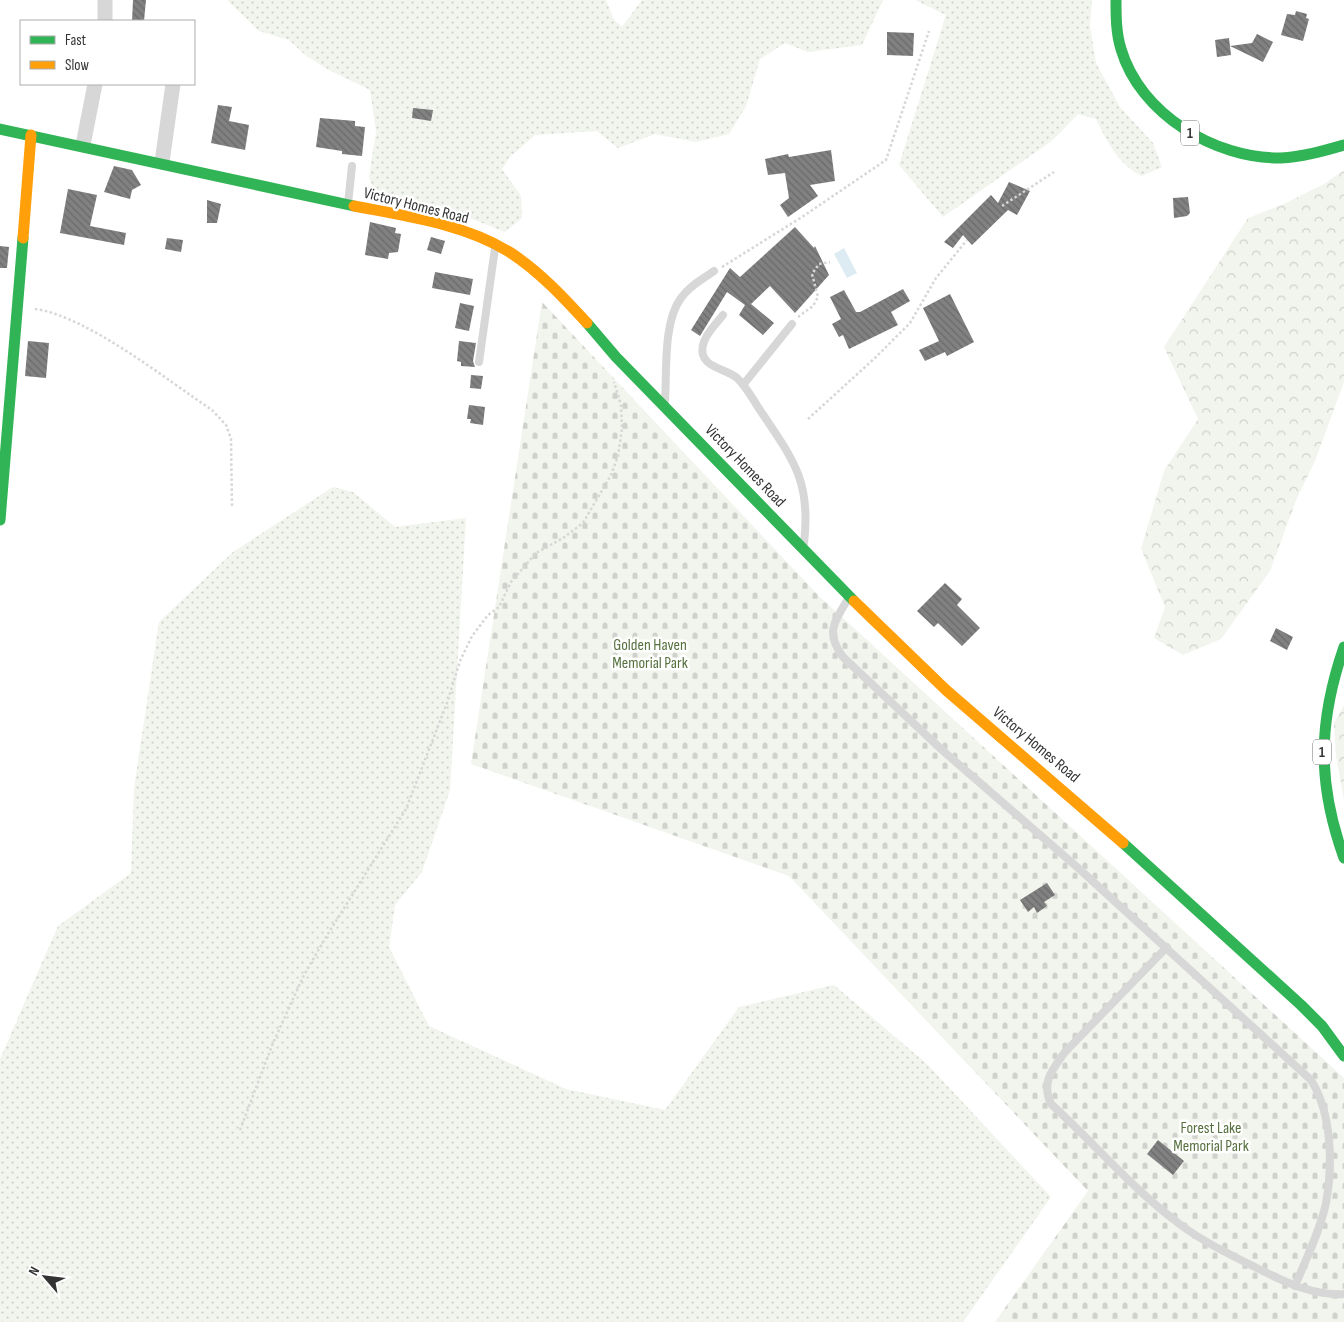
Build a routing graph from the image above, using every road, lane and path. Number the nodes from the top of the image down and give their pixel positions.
1 (105, 0) edge
2 (1116, 0) edge
3 (105, 20) edge
4 (929, 32) dead end
5 (95, 85) edge
6 (173, 85) edge
7 (0, 129) edge
8 (31, 135) junction
9 (83, 145) junction
10 (1344, 145) edge
11 (162, 162) junction
12 (352, 166) dead end
13 (1054, 172) dead end
14 (348, 206) junction
15 (1002, 206) dead end
16 (967, 240) dead end
17 (496, 246) junction
18 (830, 262) dead end
19 (714, 271) joint
20 (16, 307) junction
21 (723, 315) dead end
22 (792, 324) joint
23 (616, 357) junction
24 (478, 362) dead end
25 (743, 385) junction
26 (664, 406) junction
27 (808, 419) dead end
28 (232, 506) dead end
29 (0, 520) edge
30 (803, 550) junction
31 (848, 597) junction
32 (1344, 646) edge
33 (1344, 858) edge
34 (1166, 947) junction
35 (1344, 1056) edge
36 (240, 1130) dead end
37 (1295, 1286) junction
38 (1344, 1294) edge

1 - 3 street
2 - 10 main road, 1
4 - 19 path
5 - 9 street
6 - 11 street
7 - 8 main road, Victory Homes Road
8 - 9 main road, Victory Homes Road
8 - 20 main road
9 - 11 main road, Victory Homes Road
11 - 14 main road, Victory Homes Road
12 - 14 lane
13 - 15 path
14 - 17 main road, Victory Homes Road
16 - 27 path
17 - 23 main road, Victory Homes Road
17 - 24 lane
18 - 22 path
19 - 26 lane
20 - 28 path
20 - 29 main road
21 - 25 lane
22 - 25 lane
23 - 26 main road, Victory Homes Road
23 - 36 path
25 - 30 lane
26 - 30 main road, Victory Homes Road
30 - 31 main road, Victory Homes Road
31 - 34 lane
31 - 35 main road, Victory Homes Road
32 - 33 main road, 1
34 - 37 lane
34 - 37 lane
37 - 38 lane

